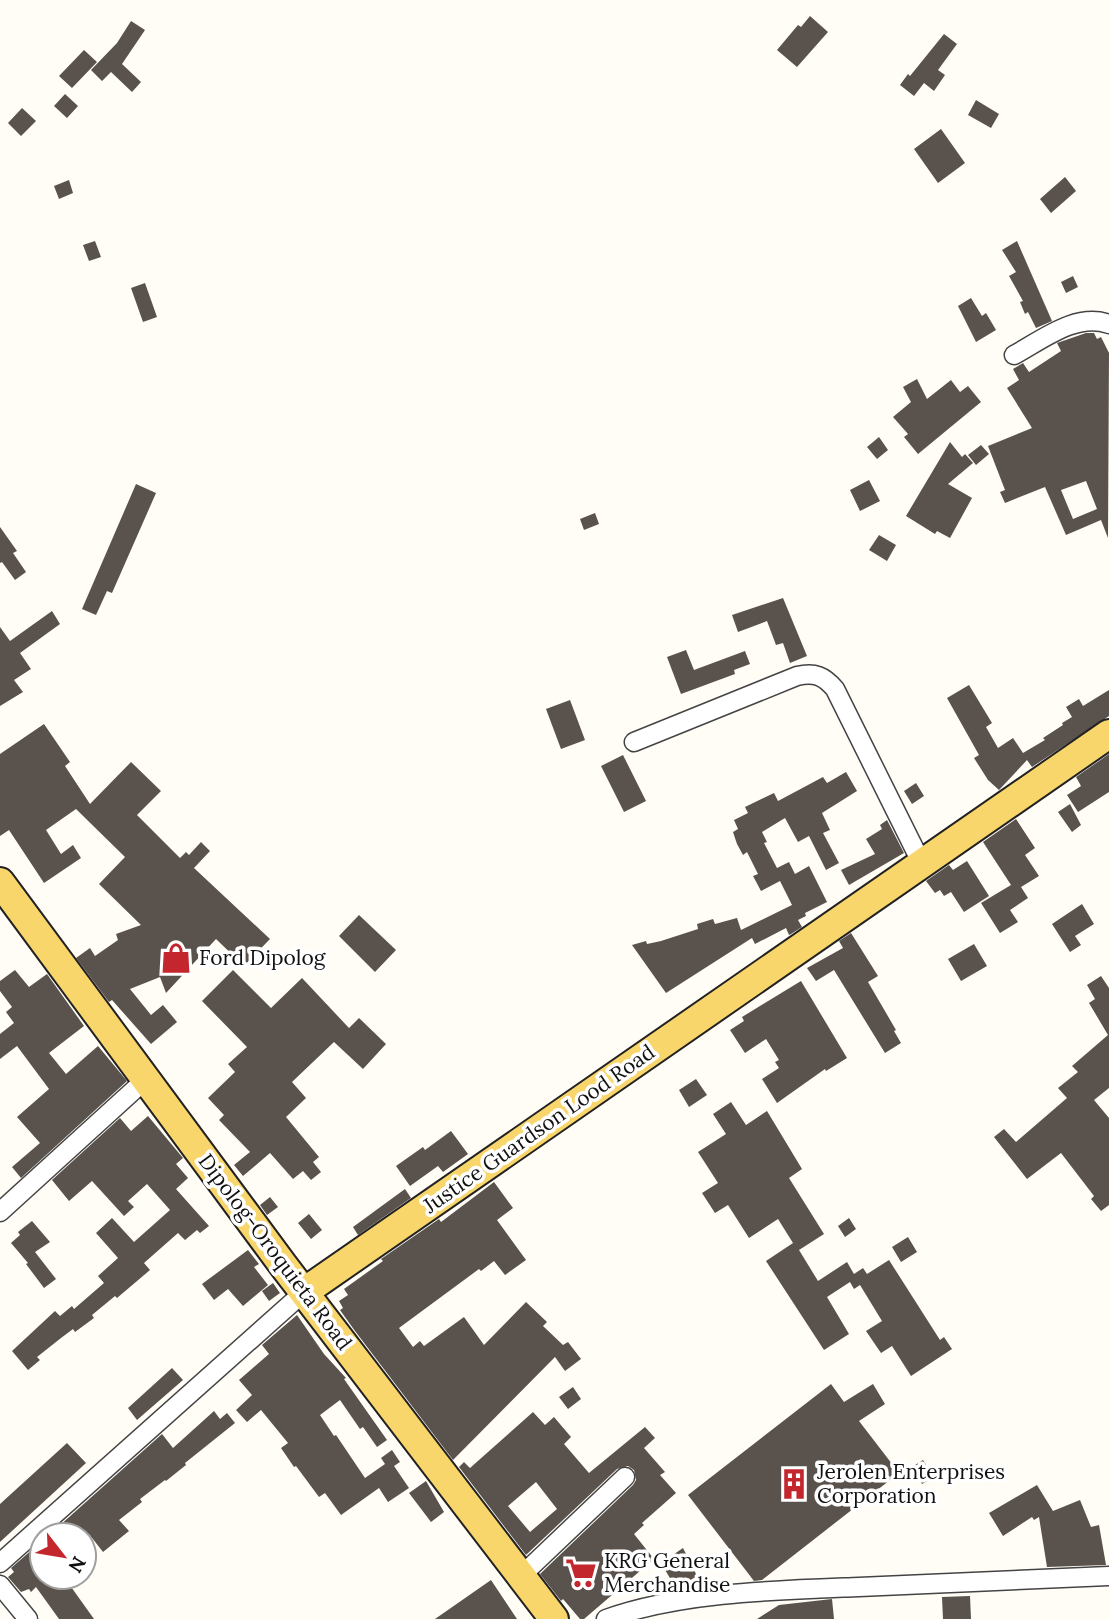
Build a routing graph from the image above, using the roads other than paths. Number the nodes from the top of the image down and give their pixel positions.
1 (1109, 324) edge
2 (1014, 355) dead end
3 (1109, 734) edge
4 (634, 742) dead end
5 (922, 864) junction
6 (0, 882) edge
7 (145, 1080) junction
8 (0, 1212) edge
9 (304, 1292) junction
10 (625, 1477) dead end
11 (0, 1563) edge
12 (521, 1576) junction
13 (1109, 1576) edge
14 (0, 1585) edge
15 (27, 1619) edge
16 (554, 1619) edge
17 (606, 1619) edge

1 - 2 street
3 - 5 main road, Justice Guardson Lood Road
4 - 5 street
5 - 9 main road, Justice Guardson Lood Road
6 - 7 main road, Dipolog-Oroquieta Road
7 - 8 street
7 - 9 main road, Dipolog-Oroquieta Road
9 - 11 street, Justice Guardson Lood Road
9 - 12 main road, Dipolog-Oroquieta Road
10 - 12 street
12 - 16 main road, Dipolog-Oroquieta Road
13 - 17 street
14 - 15 street

